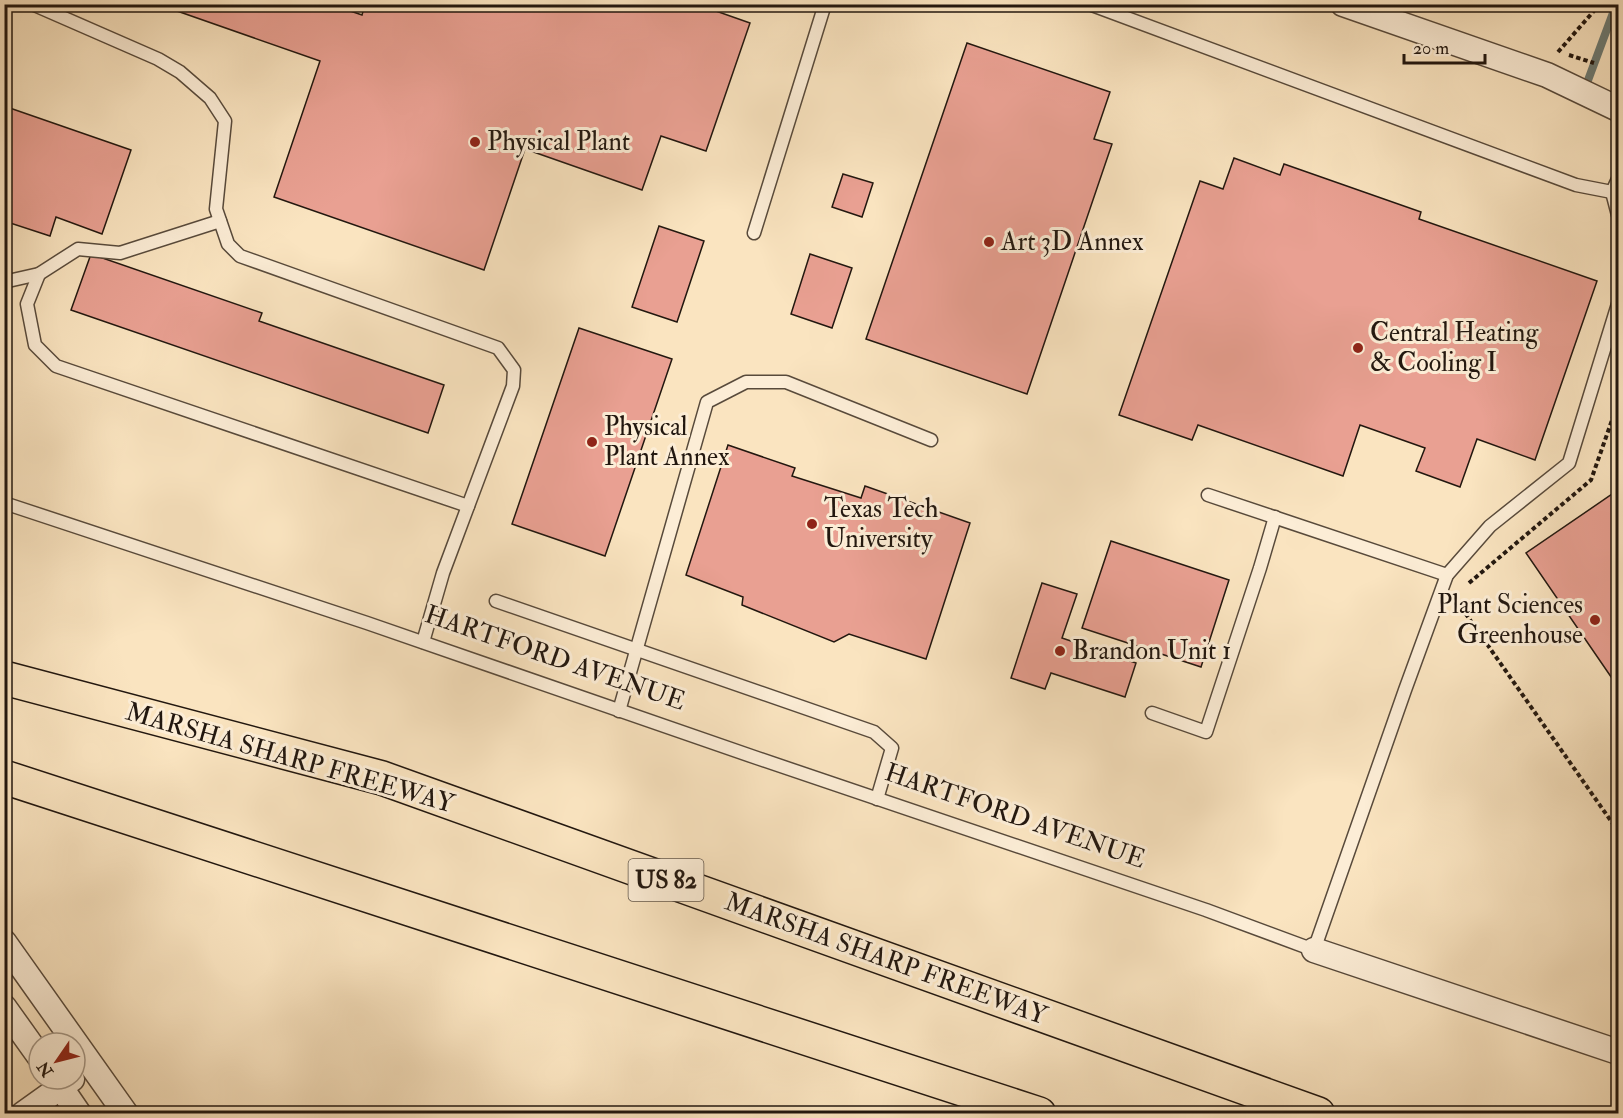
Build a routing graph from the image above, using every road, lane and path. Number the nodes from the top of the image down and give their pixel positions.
1 (32, 4) edge
2 (825, 4) edge
3 (1089, 4) edge
4 (1343, 4) edge
5 (1600, 4) edge
6 (1558, 52) dead end
7 (1618, 109) edge
8 (1618, 179) edge
9 (1612, 192) junction
10 (1618, 215) edge
11 (220, 221) junction
12 (754, 233) dead end
13 (39, 273) junction
14 (4, 280) edge
15 (1618, 304) edge
16 (1618, 403) edge
17 (931, 440) dead end
18 (1208, 495) dead end
19 (4, 503) edge
20 (468, 506) junction
21 (1275, 517) junction
22 (1448, 575) junction
23 (1465, 586) dead end
24 (1462, 592) dead end
25 (496, 601) dead end
26 (423, 642) junction
27 (636, 650) junction
28 (4, 678) edge
29 (619, 711) junction
30 (1152, 713) dead end
31 (4, 777) edge
32 (877, 799) junction
33 (1618, 831) edge
34 (4, 942) edge
35 (1314, 950) junction
36 (4, 1007) edge
37 (48, 1031) edge
38 (27, 1039) edge
39 (1618, 1052) edge
40 (87, 1087) edge
41 (52, 1091) edge
42 (74, 1091) edge
43 (23, 1113) edge
44 (80, 1113) edge
45 (126, 1113) edge
46 (1039, 1113) edge
47 (1318, 1113) edge

1 - 11 lane
2 - 12 lane
3 - 9 lane
4 - 7 street
5 - 6 path
8 - 9 lane
9 - 10 lane
11 - 13 lane
11 - 20 lane
13 - 14 lane
13 - 20 lane
15 - 22 lane
16 - 23 path
17 - 27 lane
18 - 21 lane
19 - 26 lane, HARTFORD AVENUE
20 - 26 lane
21 - 22 lane
21 - 30 lane
22 - 35 lane
24 - 33 path
25 - 27 lane
26 - 29 lane, HARTFORD AVENUE
27 - 29 lane
27 - 32 lane
28 - 47 highway, MARSHA SHARP FREEWAY / US 82
29 - 32 lane, HARTFORD AVENUE
31 - 46 highway
32 - 35 lane, HARTFORD AVENUE
34 - 37 street
35 - 39 street
36 - 38 street
40 - 45 street
41 - 43 street
42 - 44 street

